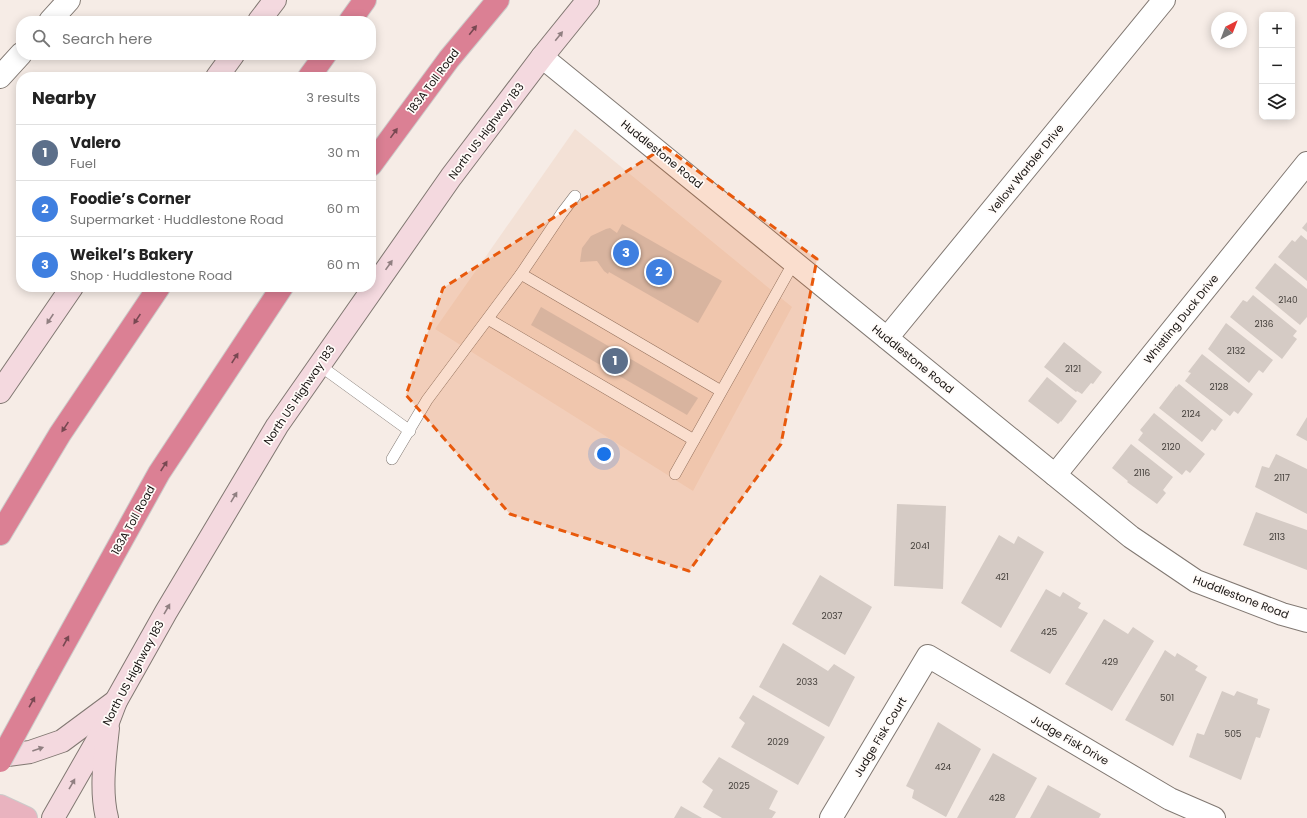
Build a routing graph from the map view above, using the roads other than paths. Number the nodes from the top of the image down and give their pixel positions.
1 (69, 0) edge
2 (276, 0) edge
3 (365, 0) edge
4 (498, 0) edge
5 (588, 0) edge
6 (1164, 0) edge
7 (55, 16) edge
8 (263, 16) edge
9 (354, 16) edge
10 (542, 57) junction
11 (16, 59) edge
12 (230, 60) edge
13 (321, 60) edge
14 (221, 72) edge
15 (313, 72) edge
16 (0, 77) edge
17 (376, 158) edge
18 (1307, 163) edge
19 (575, 196) dead end
20 (794, 262) junction
21 (521, 274) junction
22 (376, 284) edge
23 (69, 292) edge
24 (156, 292) edge
25 (279, 292) edge
26 (370, 292) edge
27 (488, 319) junction
28 (887, 338) junction
29 (319, 365) junction
30 (721, 391) junction
31 (0, 392) edge
32 (410, 430) junction
33 (694, 440) junction
34 (392, 460) dead end
35 (675, 474) dead end
36 (1055, 475) junction
37 (0, 534) edge
38 (1307, 621) edge
39 (928, 656) joint
40 (116, 701) junction
41 (108, 722) junction
42 (0, 756) edge
43 (0, 761) edge
44 (0, 806) edge
45 (26, 818) edge
46 (53, 818) edge
47 (107, 818) edge
48 (831, 818) edge
49 (1214, 818) edge

1 - 7 street
2 - 8 main road
3 - 9 highway
17 -> 4 highway, 183A Toll Road
10 -> 5 main road, North US Highway 183
6 - 28 street, Yellow Warbler Drive
10 - 20 street, Huddlestone Road
22 -> 10 main road, North US Highway 183
11 - 16 street
12 - 14 main road
13 - 15 highway
18 - 36 street, Whistling Duck Drive
19 - 21 lane
20 - 28 street, Huddlestone Road
20 - 30 lane
21 - 27 lane
21 - 30 lane
23 -> 31 main road
24 -> 37 highway
43 -> 25 highway, 183A Toll Road, bridge
29 -> 26 main road, North US Highway 183
27 - 32 lane
27 - 33 lane
28 - 36 street, Huddlestone Road
29 - 32 lane
40 -> 29 main road, North US Highway 183
30 - 33 lane
32 - 34 lane
33 - 35 lane
36 - 38 street, Huddlestone Road
39 - 48 street, Judge Fisk Court
39 - 49 street, Judge Fisk Drive
40 - 41 main road, North US Highway 183
42 -> 40 main road
46 -> 41 main road, North US Highway 183
41 - 47 main road
44 - 45 main road

